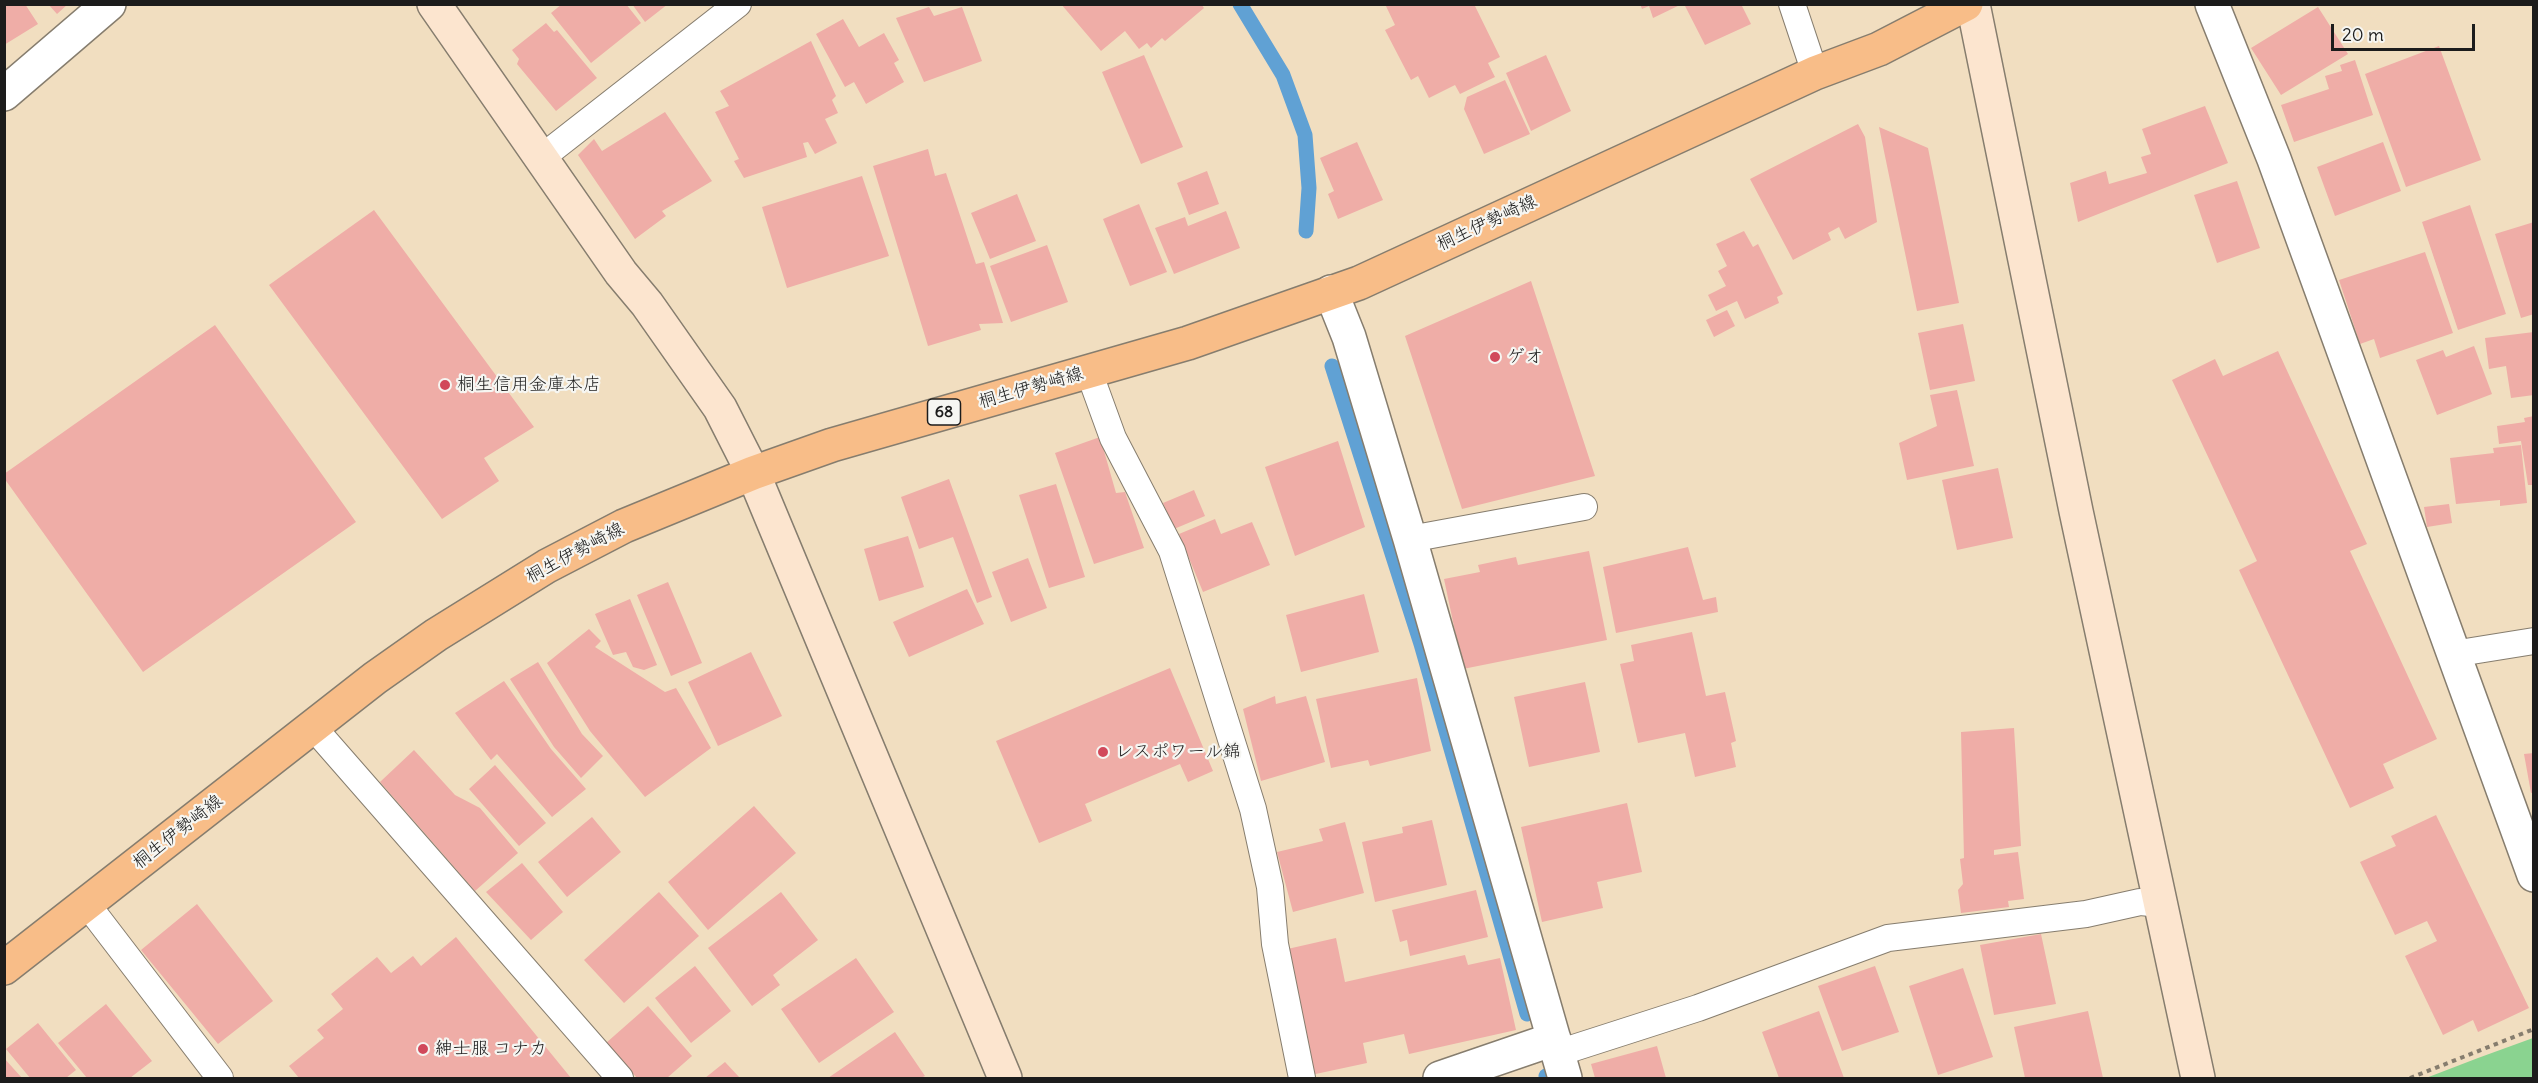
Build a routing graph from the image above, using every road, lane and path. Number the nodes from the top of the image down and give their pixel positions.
1 (109, 4) edge
2 (434, 4) edge
3 (738, 4) edge
4 (1792, 4) edge
5 (1966, 4) edge
6 (1973, 4) edge
7 (2212, 4) edge
8 (1815, 73) junction
9 (4, 94) edge
10 (542, 158) junction
11 (1331, 292) junction
12 (1089, 372) junction
13 (753, 473) junction
14 (1584, 507) dead end
15 (1410, 539) junction
16 (2534, 641) edge
17 (2454, 654) junction
18 (313, 727) junction
19 (2534, 875) edge
20 (87, 903) junction
21 (2162, 904) junction
22 (4, 968) edge
23 (2534, 1029) edge
24 (1559, 1057) edge
25 (220, 1078) edge
26 (620, 1078) edge
27 (1005, 1078) edge
28 (1302, 1078) edge
29 (1440, 1078) edge
30 (2198, 1078) edge
31 (2410, 1078) edge

1 - 9 street
2 - 10 street
3 - 10 lane
4 - 8 lane
5 - 8 main road, 桐生伊勢崎線 / 68
6 - 21 street
7 - 17 street
8 - 11 main road, 桐生伊勢崎線 / 68
10 - 13 street
11 - 12 main road, 桐生伊勢崎線 / 68
11 - 15 street
12 - 13 main road, 桐生伊勢崎線 / 68
12 - 28 lane
13 - 18 main road, 桐生伊勢崎線 / 68
13 - 27 street
14 - 15 lane
15 - 24 street
16 - 17 lane
17 - 19 street
18 - 20 main road, 桐生伊勢崎線 / 68
18 - 26 lane
20 - 22 main road, 桐生伊勢崎線 / 68
20 - 25 lane
21 - 24 lane
21 - 30 street
23 - 31 path
24 - 29 street

